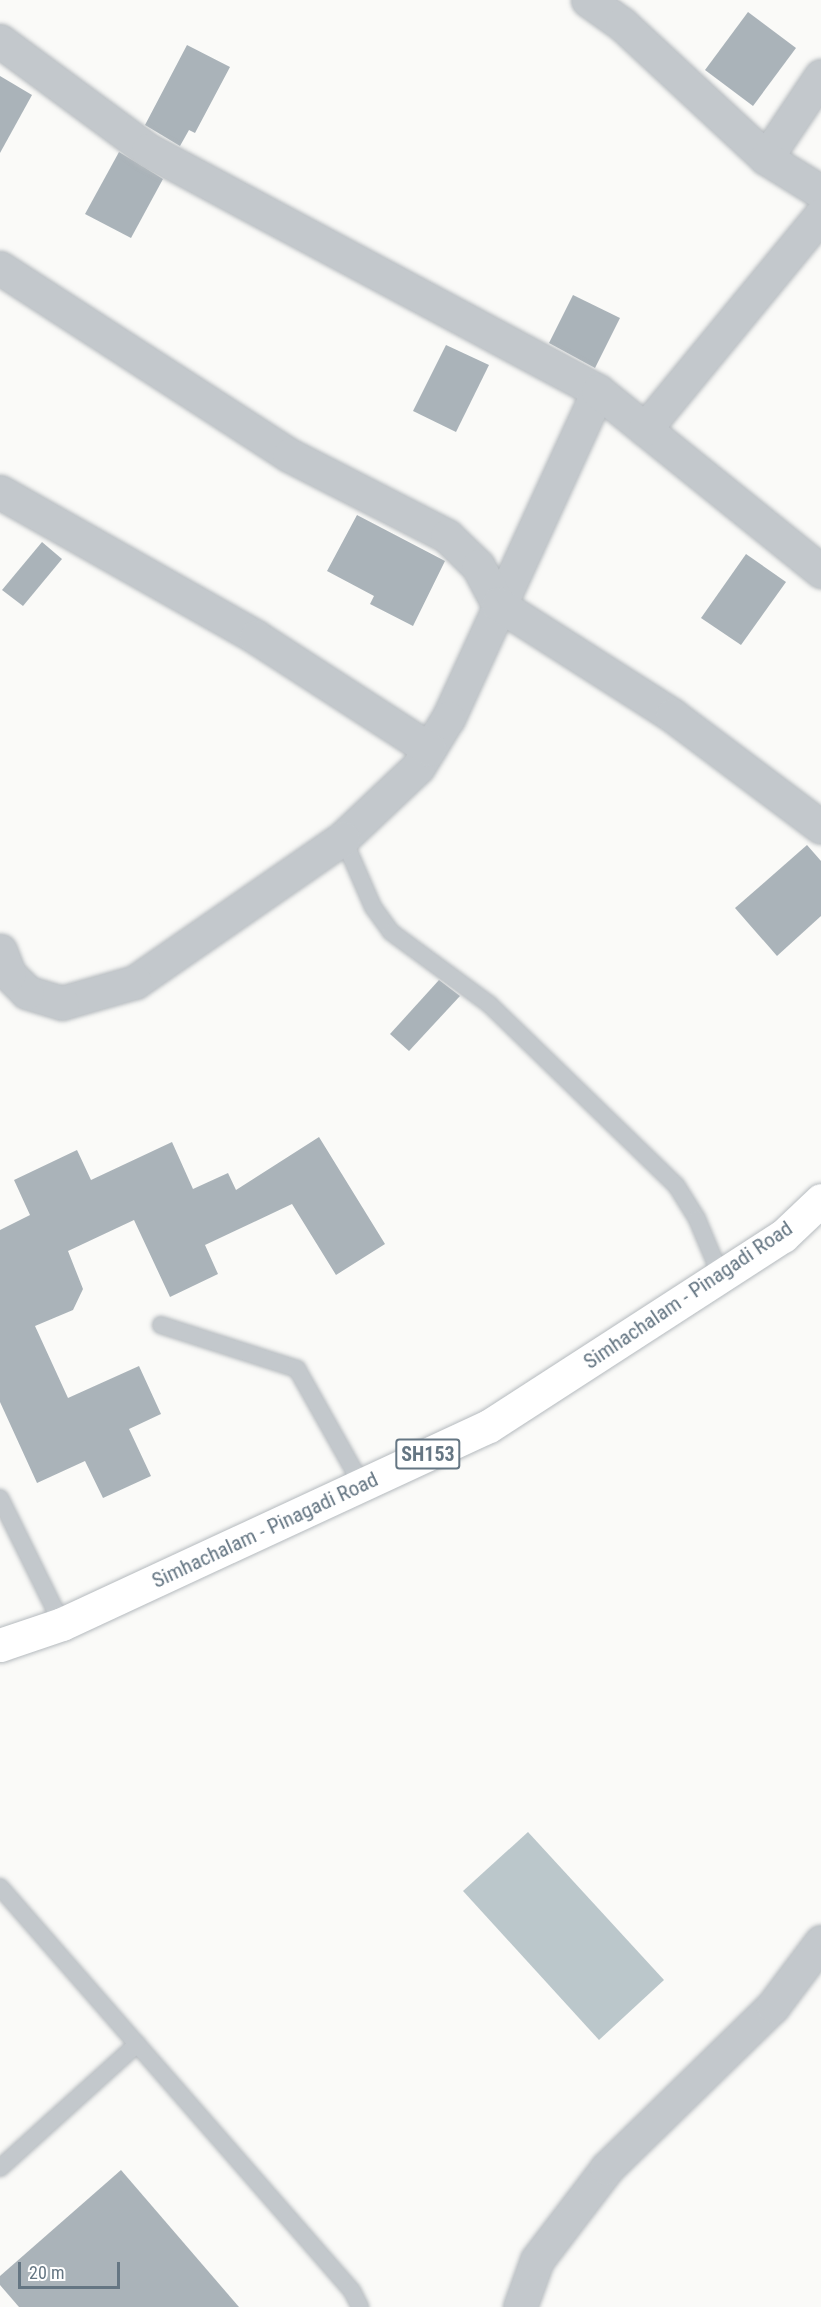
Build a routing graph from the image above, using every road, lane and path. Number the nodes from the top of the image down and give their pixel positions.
1 (588, 0) edge
2 (0, 41) edge
3 (821, 76) edge
4 (766, 158) junction
5 (821, 192) edge
6 (821, 215) edge
7 (0, 268) edge
8 (598, 391) junction
9 (645, 429) junction
10 (0, 492) edge
11 (821, 571) edge
12 (498, 604) junction
13 (429, 749) junction
14 (821, 827) edge
15 (343, 838) junction
16 (0, 951) edge
17 (821, 1200) edge
18 (721, 1276) junction
19 (161, 1325) dead end
20 (362, 1485) junction
21 (0, 1498) edge
22 (62, 1624) junction
23 (0, 1645) edge
24 (0, 1887) edge
25 (821, 1942) edge
26 (137, 2044) junction
27 (0, 2168) edge
28 (360, 2307) edge
29 (520, 2307) edge

1 - 4 street
2 - 8 street
3 - 4 street
4 - 5 street
6 - 9 street
7 - 12 street
8 - 9 street
8 - 12 street
9 - 11 street
10 - 13 street
12 - 13 street
12 - 14 street
13 - 15 street
15 - 16 street
15 - 18 lane
17 - 18 main road, Simhachalam - Pinagadi Road / SH153
18 - 20 main road, Simhachalam - Pinagadi Road / SH153
19 - 20 lane
20 - 22 main road, Simhachalam - Pinagadi Road / SH153
21 - 22 lane
22 - 23 main road, Simhachalam - Pinagadi Road / SH153
24 - 26 lane
25 - 29 street
26 - 27 lane
26 - 28 lane

